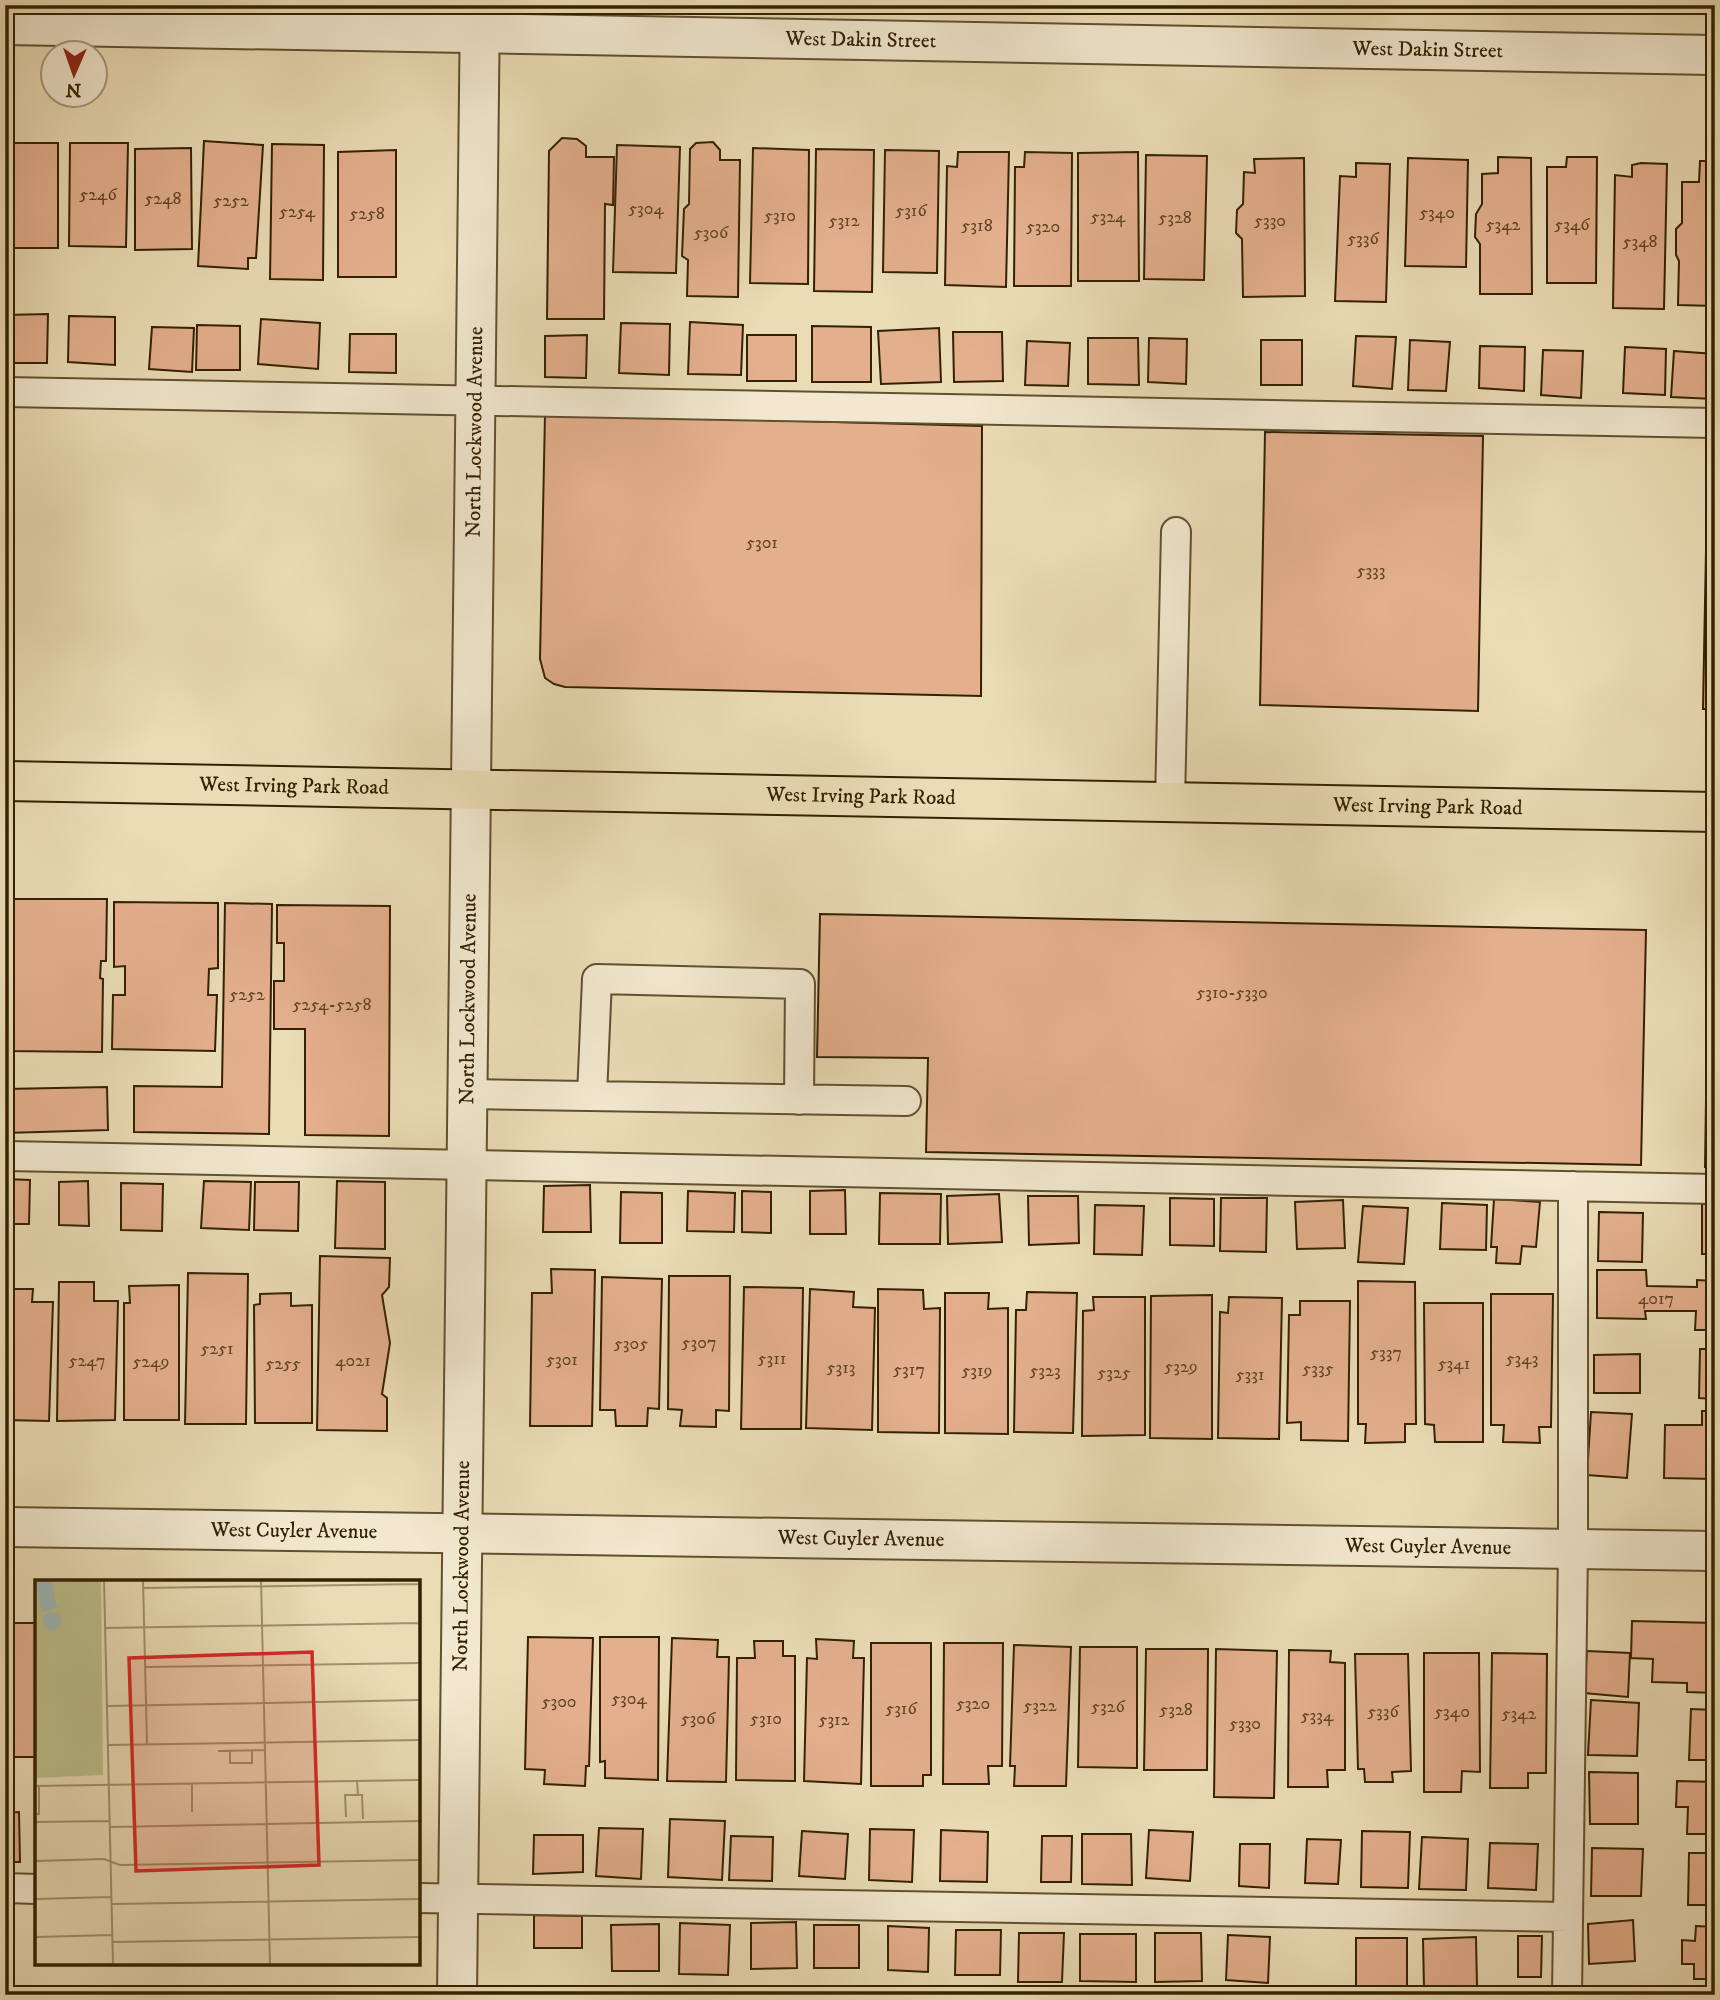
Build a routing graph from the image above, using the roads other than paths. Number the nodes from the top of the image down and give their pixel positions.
1 (480, 20) edge
2 (5, 25) edge
3 (1715, 55) edge
4 (5, 392) edge
5 (475, 400) junction
6 (1715, 423) edge
7 (1176, 532) dead end
8 (5, 781) edge
9 (471, 790) junction
10 (1170, 802) junction
11 (1715, 812) edge
12 (468, 1094) junction
13 (592, 1096) junction
14 (799, 1100) junction
15 (906, 1101) dead end
16 (5, 1156) edge
17 (466, 1165) junction
18 (1573, 1186) junction
19 (1715, 1189) edge
20 (5, 1527) edge
21 (462, 1535) junction
22 (1573, 1549) junction
23 (1715, 1552) edge
24 (5, 1888) edge
25 (35, 1889) edge
26 (420, 1898) edge
27 (458, 1899) junction
28 (1568, 1917) junction
29 (457, 1995) edge
30 (1567, 1995) edge

1 - 2 street, West Dakin Street
1 - 3 street, West Dakin Street
1 - 5 street, North Lockwood Avenue
4 - 5 lane
5 - 6 lane
5 - 9 street, North Lockwood Avenue
7 - 10 lane
8 - 9 main road, West Irving Park Road
9 - 10 main road, West Irving Park Road
9 - 12 street, North Lockwood Avenue
10 - 11 main road, West Irving Park Road
12 - 13 lane
12 - 17 street, North Lockwood Avenue
13 - 14 lane
13 - 14 lane
14 - 15 lane
16 - 17 lane
17 - 18 lane
17 - 21 street, North Lockwood Avenue
18 - 19 lane
18 - 22 lane
20 - 21 street, West Cuyler Avenue
21 - 22 street, West Cuyler Avenue
21 - 27 street, North Lockwood Avenue
22 - 23 street, West Cuyler Avenue
22 - 28 lane
24 - 25 lane
26 - 27 lane
27 - 28 lane
27 - 29 street, North Lockwood Avenue
28 - 30 lane

